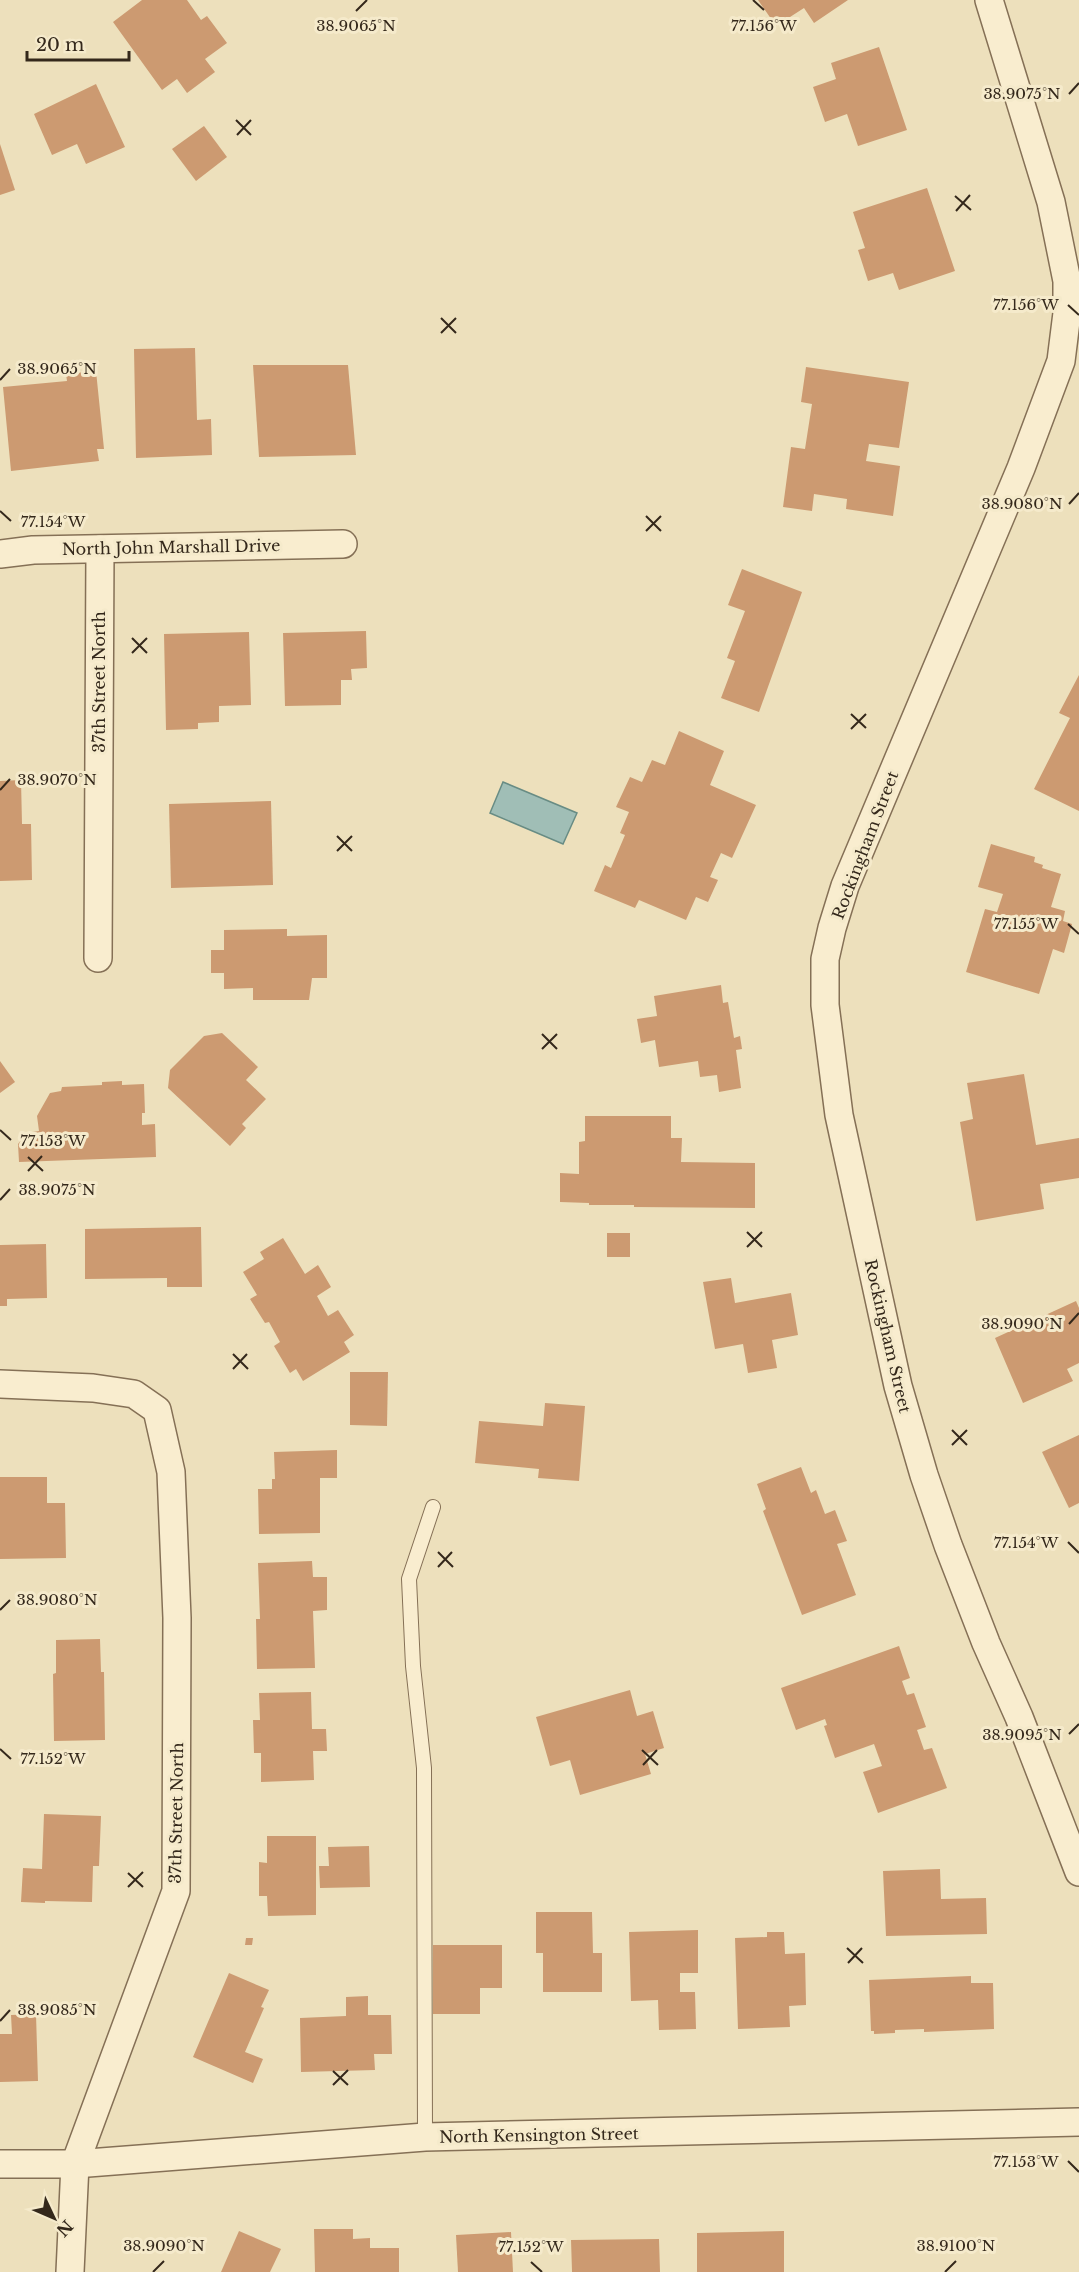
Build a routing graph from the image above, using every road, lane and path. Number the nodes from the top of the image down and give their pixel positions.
1 (989, 0) edge
2 (1073, 316) edge
3 (343, 544) dead end
4 (100, 549) junction
5 (0, 554) edge
6 (98, 958) dead end
7 (0, 1384) edge
8 (433, 1507) dead end
9 (1079, 1872) edge
10 (1079, 2122) edge
11 (425, 2138) junction
12 (0, 2164) edge
13 (75, 2164) junction
14 (70, 2272) edge

1 - 2 street, Rockingham Street
2 - 9 street, Rockingham Street
3 - 4 street, North John Marshall Drive
4 - 5 street, North John Marshall Drive
4 - 6 street, 37th Street North
7 - 13 street, 37th Street North
8 - 11 lane
10 - 11 street, North Kensington Street
11 - 13 street, North Kensington Street
12 - 13 street, North Kensington Street
13 - 14 street, 37th Street North

